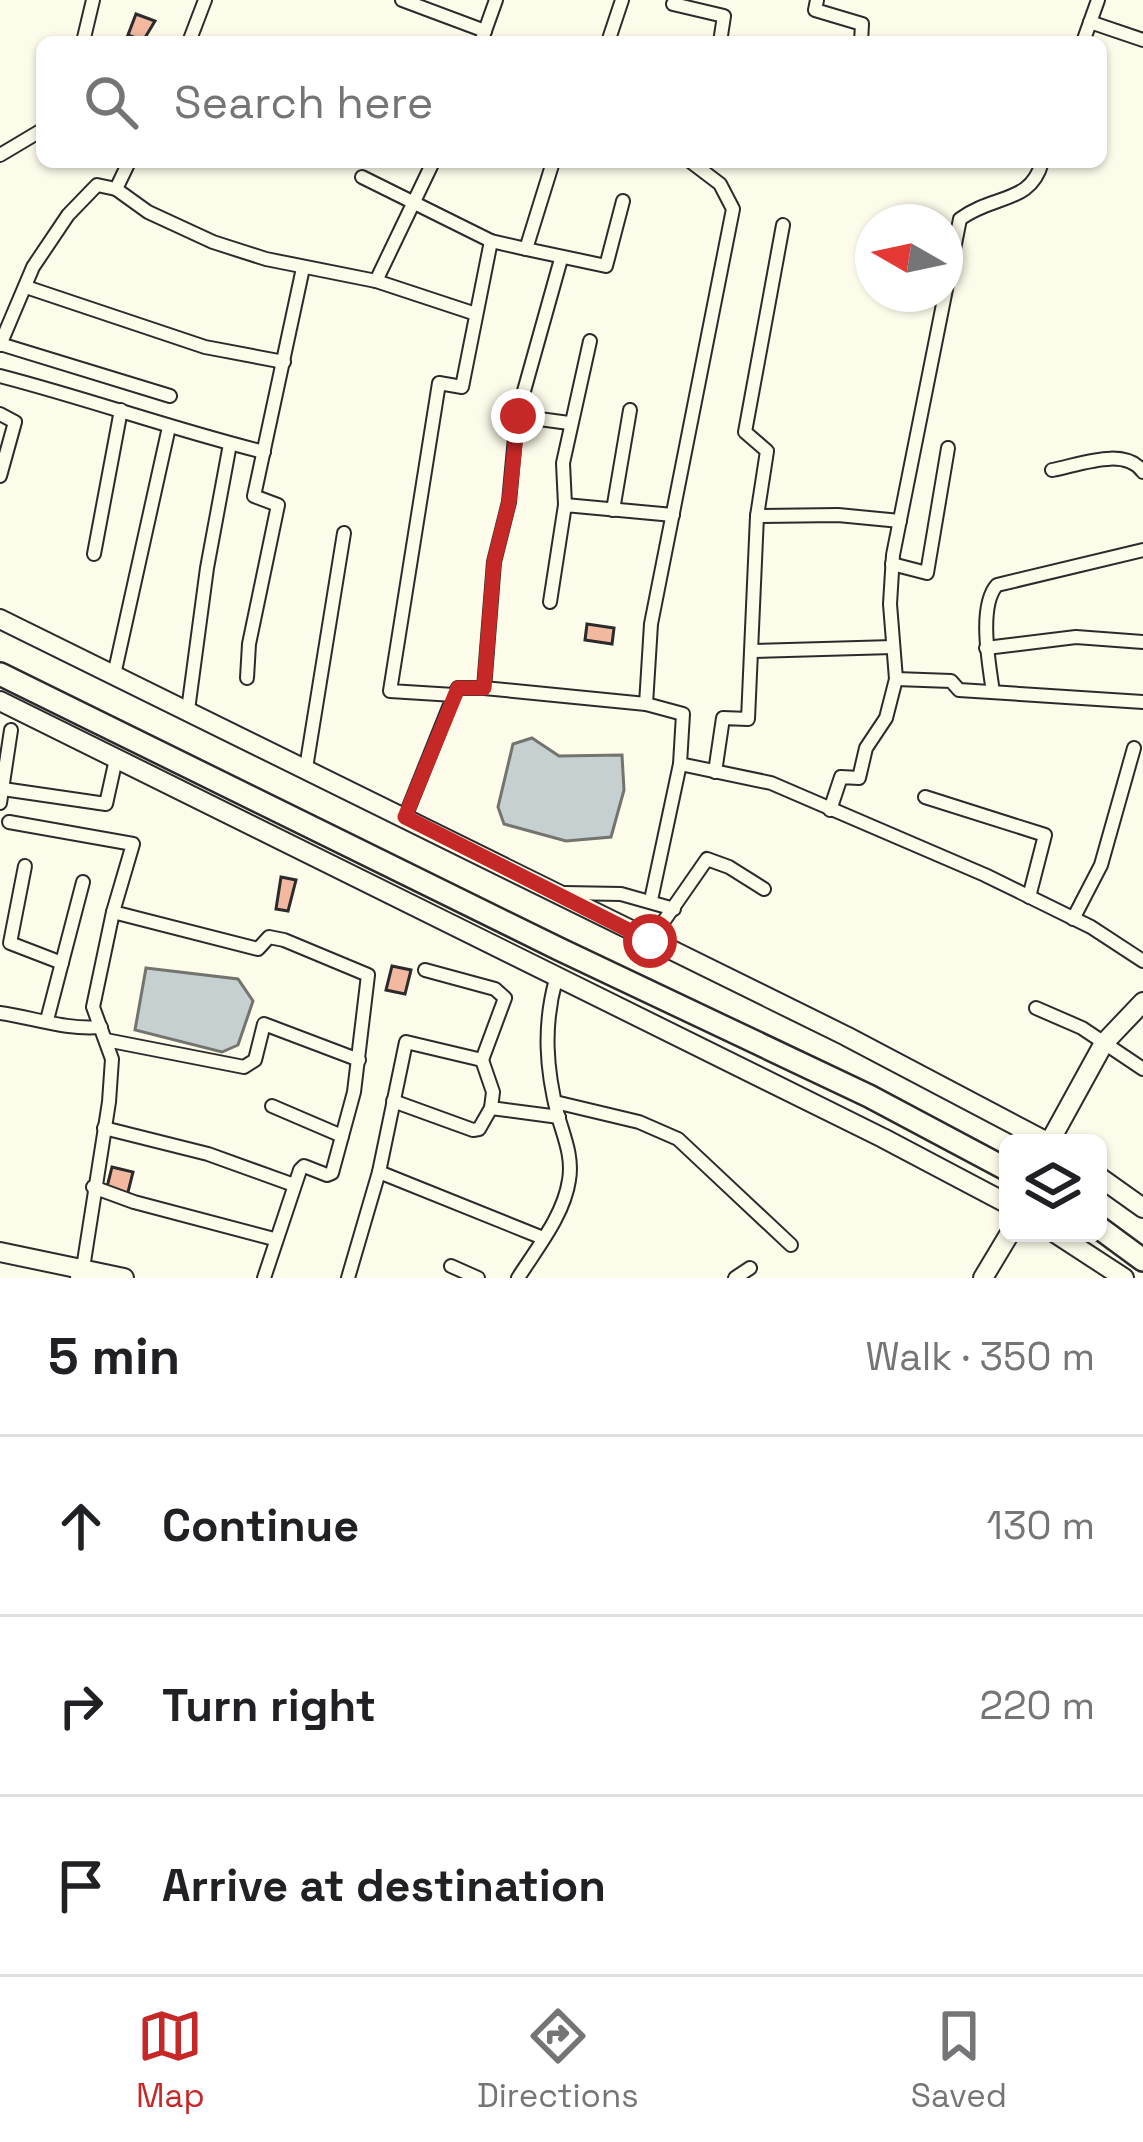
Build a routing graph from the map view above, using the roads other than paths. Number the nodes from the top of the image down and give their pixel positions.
1 (93, 0) edge
2 (205, 0) edge
3 (402, 0) edge
4 (496, 0) edge
5 (622, 0) edge
6 (817, 0) edge
7 (1098, 0) edge
8 (673, 4) dead end
9 (1090, 22) junction
10 (84, 36) edge
11 (191, 36) edge
12 (481, 36) edge
13 (483, 36) edge
14 (610, 36) edge
15 (721, 36) edge
16 (861, 36) edge
17 (1085, 36) edge
18 (1143, 40) edge
19 (36, 134) edge
20 (0, 155) edge
21 (126, 168) edge
22 (430, 168) edge
23 (551, 168) edge
24 (699, 168) edge
25 (1041, 168) edge
26 (362, 177) dead end
27 (116, 189) junction
28 (623, 201) dead end
29 (414, 205) junction
30 (783, 225) dead end
31 (490, 241) junction
32 (526, 249) junction
33 (561, 259) junction
34 (303, 268) junction
35 (376, 281) junction
36 (26, 287) junction
37 (476, 314) junction
38 (590, 341) dead end
39 (0, 344) edge
40 (284, 362) junction
41 (0, 376) edge
42 (170, 396) dead end
43 (121, 410) junction
44 (629, 410) dead end
45 (0, 414) edge
46 (518, 416) junction
47 (569, 423) junction
48 (169, 428) junction
49 (230, 444) junction
50 (948, 448) dead end
51 (264, 452) junction
52 (1052, 470) dead end
53 (1143, 472) edge
54 (0, 476) edge
55 (566, 505) junction
56 (613, 510) junction
57 (673, 515) junction
58 (757, 516) junction
59 (899, 521) junction
60 (344, 532) dead end
61 (1143, 550) edge
62 (94, 554) dead end
63 (892, 564) junction
64 (550, 602) dead end
65 (0, 619) edge
66 (1143, 641) edge
67 (893, 647) junction
68 (986, 648) junction
69 (752, 651) junction
70 (0, 674) edge
71 (114, 675) junction
72 (247, 678) dead end
73 (896, 680) junction
74 (484, 688) junction
75 (993, 692) junction
76 (454, 695) junction
77 (0, 701) edge
78 (1143, 702) edge
79 (646, 704) junction
80 (188, 710) junction
81 (11, 730) dead end
82 (1134, 748) dead end
83 (116, 759) junction
84 (680, 764) junction
85 (306, 768) junction
86 (715, 772) junction
87 (2, 796) edge
88 (925, 797) dead end
89 (830, 810) junction
90 (405, 817) junction
91 (9, 821) dead end
92 (26, 866) dead end
93 (83, 882) dead end
94 (764, 889) dead end
95 (557, 892) junction
96 (1029, 897) junction
97 (651, 900) junction
98 (0, 908) edge
99 (674, 909) junction
100 (113, 912) junction
101 (16, 914) junction
102 (1073, 919) junction
103 (650, 941) junction
104 (1143, 961) edge
105 (62, 963) junction
106 (425, 970) dead end
107 (556, 979) junction
108 (1143, 1002) edge
109 (1036, 1008) dead end
110 (0, 1012) edge
111 (47, 1020) junction
112 (103, 1034) junction
113 (1105, 1043) junction
114 (359, 1060) junction
115 (482, 1060) junction
116 (1143, 1069) edge
117 (393, 1101) junction
118 (555, 1102) junction
119 (272, 1106) dead end
120 (491, 1108) junction
121 (559, 1117) junction
122 (104, 1128) junction
123 (1032, 1134) edge
124 (1054, 1134) edge
125 (342, 1136) junction
126 (999, 1164) edge
127 (379, 1172) junction
128 (1107, 1182) edge
129 (295, 1185) junction
130 (93, 1187) junction
131 (999, 1199) edge
132 (1143, 1208) edge
133 (1107, 1234) edge
134 (543, 1238) junction
135 (274, 1239) junction
136 (1005, 1242) edge
137 (1069, 1242) edge
138 (791, 1245) dead end
139 (0, 1252) edge
140 (1143, 1260) edge
141 (451, 1266) dead end
142 (750, 1268) dead end
143 (80, 1273) edge
144 (124, 1278) edge
145 (263, 1278) edge
146 (349, 1278) edge
147 (478, 1278) edge
148 (518, 1278) edge
149 (736, 1278) edge
150 (983, 1278) edge
151 (1124, 1278) edge

1 - 10 street
2 - 11 street
3 - 12 street
4 - 13 street
5 - 14 street
6 - 16 street
7 - 9 street
8 - 15 street
9 - 17 street
9 - 18 street
19 - 20 street
21 - 27 street
22 - 29 street
23 - 32 street
24 - 57 street
25 - 59 street
26 - 29 street
27 - 34 street
27 - 36 street
28 - 33 street
29 - 31 street
29 - 35 street
30 - 58 street
31 - 32 street
31 - 37 street
32 - 33 street
33 - 46 street
34 - 35 street
34 - 40 street
35 - 37 street
36 - 39 street
36 - 40 street
37 - 76 street
38 - 47 street
39 - 42 street
40 - 51 street
41 - 43 street
43 - 48 street
43 - 62 street
44 - 56 street
45 - 54 street
46 - 47 street
46 - 74 street
47 - 55 street
48 - 49 street
48 - 71 street
49 - 51 street
49 - 80 street
50 - 63 street
51 - 72 street
52 - 53 street
55 - 56 street
55 - 64 street
56 - 57 street
57 - 79 street
58 - 59 street
58 - 69 street
59 - 63 street
60 - 85 street
61 - 68 street
63 - 67 street
65 - 71 street
66 - 68 street
67 - 69 street
67 - 73 street
68 - 75 street
69 - 86 street
70 - 126 highway
71 - 80 street
73 - 75 street
73 - 89 street
74 - 76 street
74 - 79 street
75 - 78 street
76 - 90 street
77 - 83 street
79 - 84 street
80 - 85 street
81 - 87 street
82 - 102 street
83 - 87 street
83 - 107 street
84 - 86 street
84 - 97 street
85 - 90 street
86 - 89 street
88 - 96 street
89 - 96 street
90 - 95 street
91 - 100 street
92 - 101 street
93 - 105 street
94 - 99 street
95 - 97 street
95 - 103 street
96 - 102 street
97 - 99 street
98 - 101 street
99 - 103 street
100 - 112 street
100 - 114 street
101 - 105 street
102 - 104 street
103 - 123 street
105 - 111 street
106 - 115 street
107 - 118 street
107 - 131 street
108 - 113 street
109 - 113 street
110 - 111 street
111 - 112 street
112 - 114 street
112 - 122 street
113 - 116 street
113 - 124 street
114 - 125 street
115 - 117 street
115 - 120 street
117 - 120 street
117 - 127 street
118 - 121 street
118 - 138 street
119 - 125 street
120 - 121 street
121 - 134 street
122 - 129 street
122 - 130 street
125 - 129 street
127 - 134 street
127 - 146 street
128 - 132 street
129 - 135 street
130 - 135 street
130 - 143 street
133 - 140 highway
134 - 148 street
135 - 145 street
136 - 150 street
137 - 151 street
139 - 143 street
141 - 147 street
142 - 149 street
143 - 144 street

